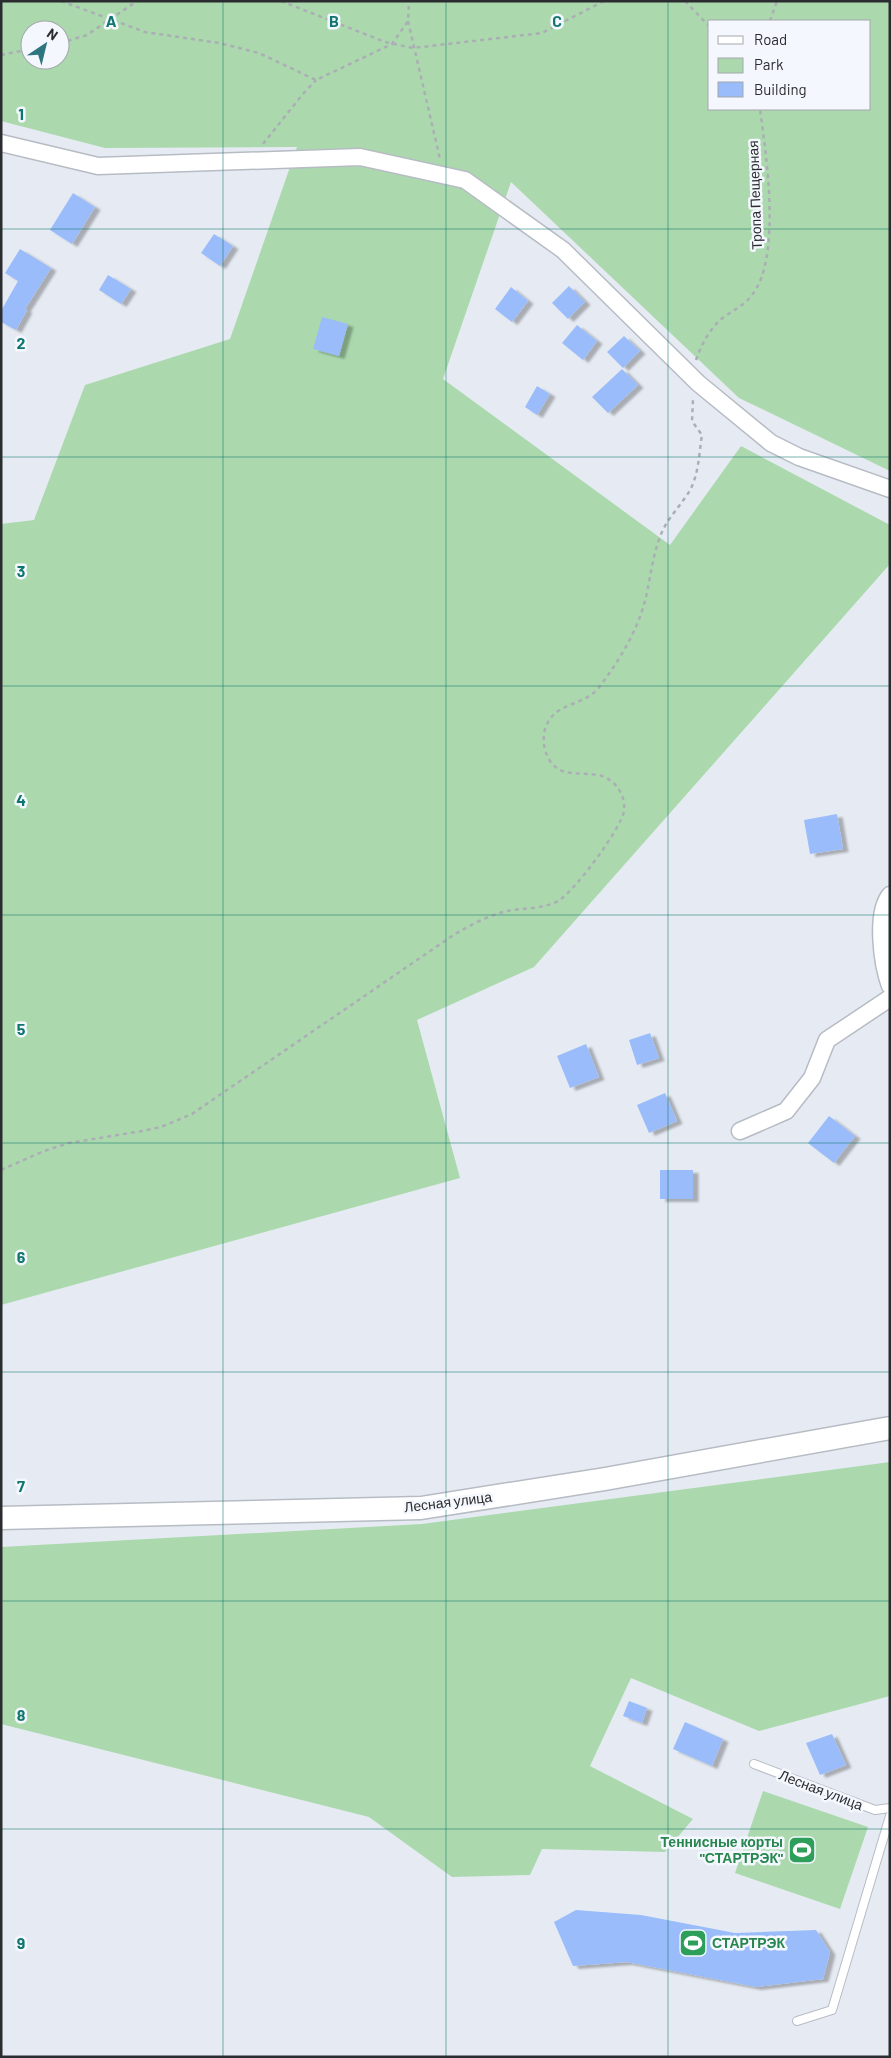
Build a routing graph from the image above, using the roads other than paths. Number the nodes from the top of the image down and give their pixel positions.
1 (1, 143) edge
2 (890, 489) edge
3 (890, 894) edge
4 (890, 986) edge
5 (890, 998) edge
6 (740, 1131) dead end
7 (890, 1428) edge
8 (1, 1518) edge
9 (754, 1764) dead end
10 (890, 1808) edge
11 (890, 1816) edge
12 (797, 2021) dead end

1 - 2 street
3 - 4 street
5 - 6 street
7 - 8 main road, Лесная улица
9 - 10 lane, Лесная улица
11 - 12 lane

